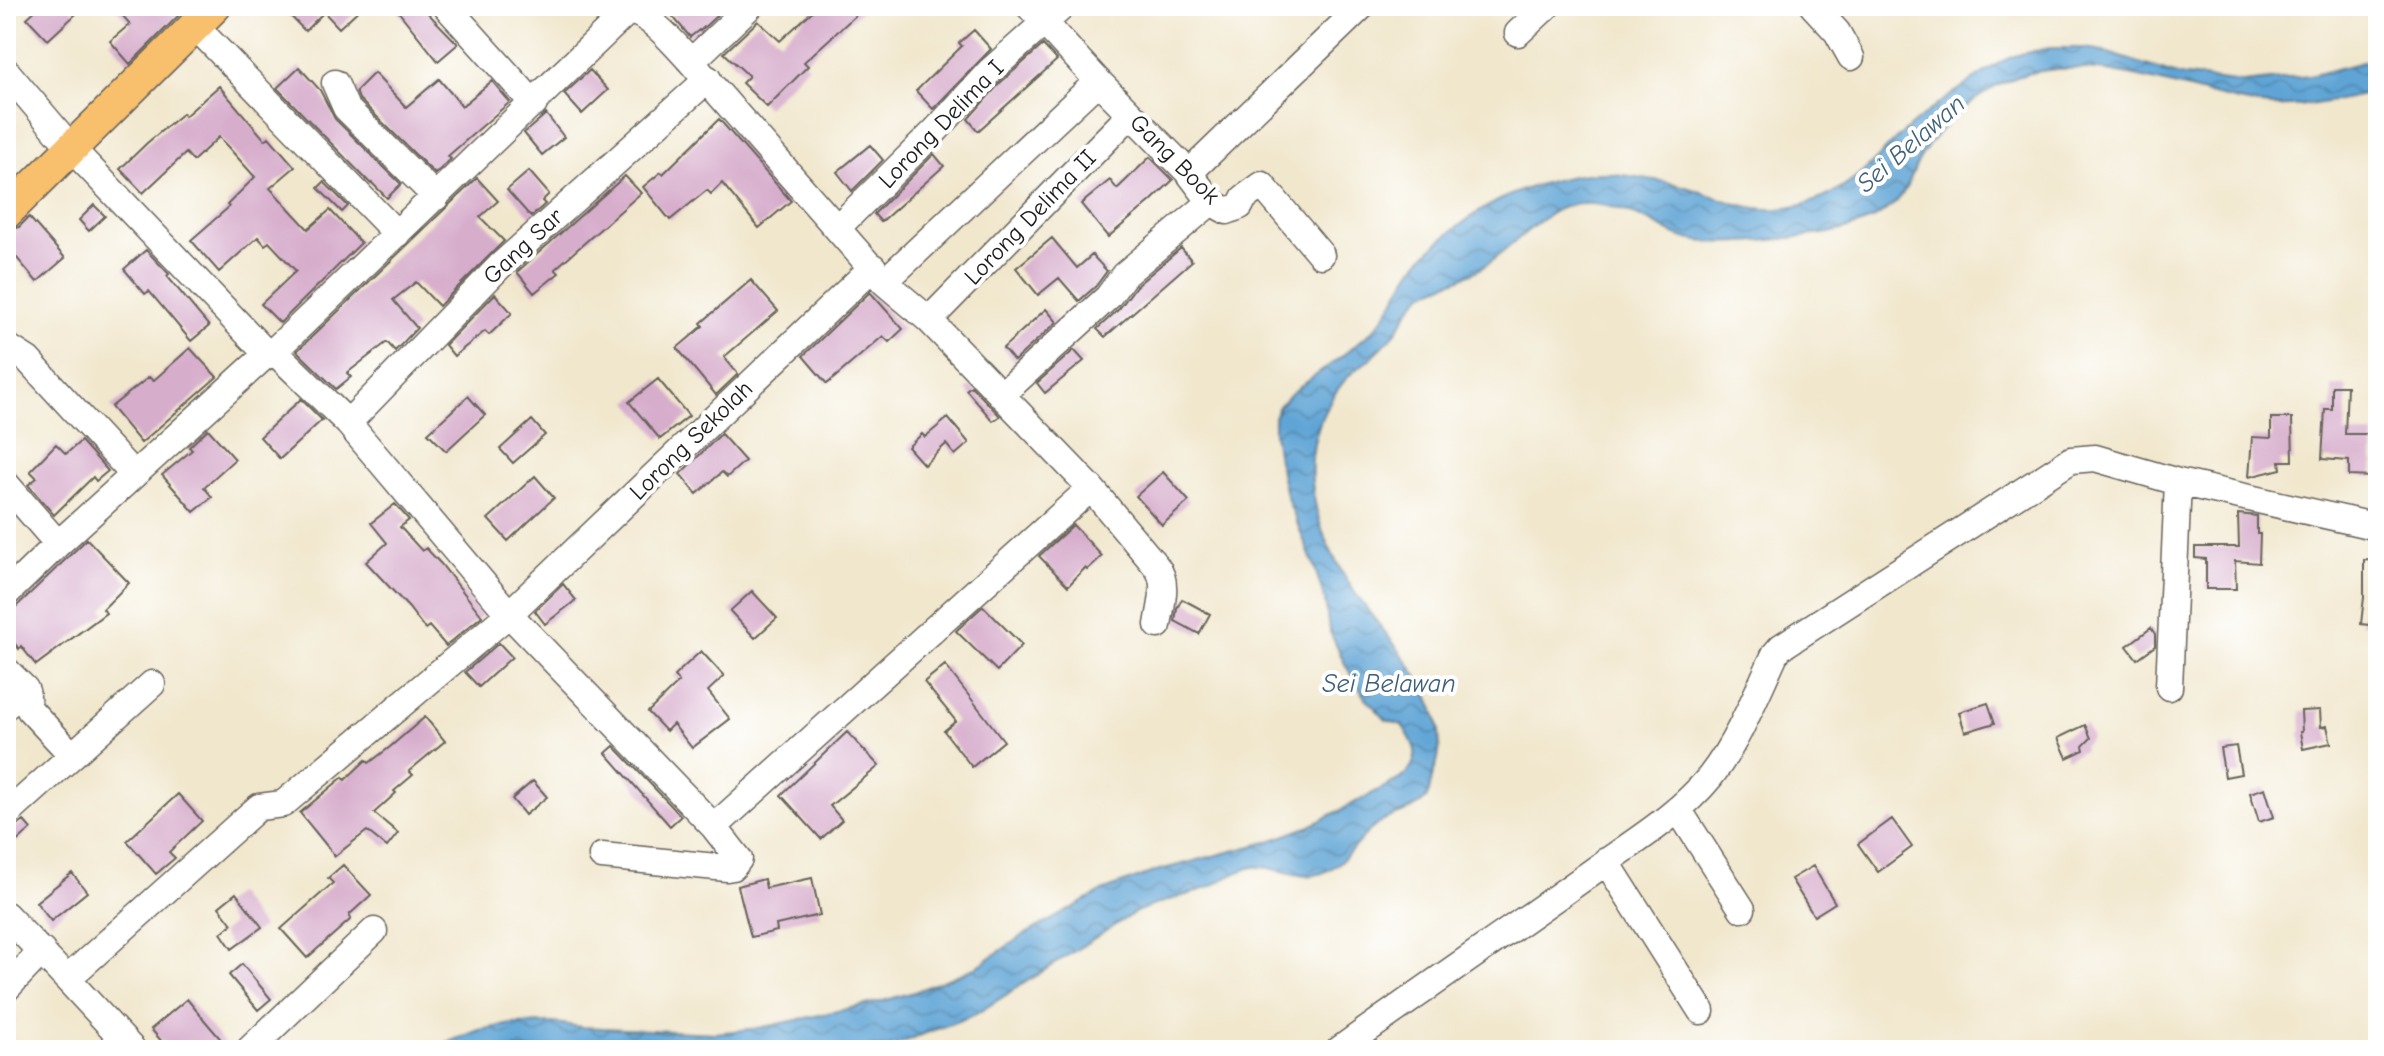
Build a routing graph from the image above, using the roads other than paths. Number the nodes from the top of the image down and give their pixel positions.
1 (446, 6) edge
2 (750, 6) edge
3 (1362, 6) edge
4 (1547, 6) edge
5 (1813, 6) edge
6 (1045, 11) edge
7 (205, 16) edge
8 (1518, 33) dead end
9 (1851, 57) dead end
10 (700, 70) junction
11 (6, 71) edge
12 (1098, 81) junction
13 (335, 83) dead end
14 (534, 104) junction
15 (1130, 115) junction
16 (72, 149) junction
17 (1189, 173) junction
18 (436, 197) junction
19 (1211, 202) junction
20 (6, 213) edge
21 (838, 227) junction
22 (397, 234) junction
23 (1321, 255) dead end
24 (879, 274) junction
25 (929, 320) junction
26 (6, 346) edge
27 (270, 353) junction
28 (1001, 395) junction
29 (348, 423) junction
30 (134, 475) junction
31 (2178, 482) junction
32 (6, 484) edge
33 (1091, 488) junction
34 (2378, 527) edge
35 (58, 544) junction
36 (6, 594) edge
37 (509, 614) junction
38 (1158, 625) dead end
39 (6, 670) edge
40 (152, 684) dead end
41 (2169, 687) dead end
42 (15, 698) edge
43 (72, 755) junction
44 (1678, 809) junction
45 (6, 815) edge
46 (714, 827) junction
47 (602, 856) dead end
48 (1606, 861) junction
49 (1742, 909) dead end
50 (6, 915) edge
51 (374, 931) dead end
52 (42, 951) junction
53 (67, 979) junction
54 (6, 989) edge
55 (1701, 1011) dead end
56 (128, 1048) edge
57 (249, 1050) edge
58 (1339, 1050) edge

1 - 14 street
2 - 10 street, Gang Sar
3 - 17 street
4 - 8 street
5 - 9 street
6 - 12 street, Gang Book
6 - 21 street, Lorong Delima I
7 - 16 main road
7 - 22 street
10 - 14 street
10 - 21 street
10 - 29 street, Gang Sar
11 - 16 street
12 - 15 street, Gang Book
12 - 24 street, Lorong Sekolah
13 - 18 street
14 - 18 street
15 - 17 street, Gang Book
15 - 25 street, Lorong Delima II
16 - 20 main road
16 - 27 street
17 - 19 street, Gang Book
18 - 22 street
19 - 23 street, Gang Book
19 - 28 street
21 - 24 street
22 - 27 street
24 - 25 street
24 - 37 street, Lorong Sekolah
25 - 28 street
26 - 30 street
27 - 29 street
27 - 30 street
28 - 33 street
29 - 37 street
30 - 35 street
31 - 34 street
31 - 41 street
31 - 44 street
32 - 35 street
33 - 38 street
33 - 46 street
35 - 36 street
37 - 46 street
37 - 53 street, Lorong Sekolah
39 - 42 street
40 - 43 street
42 - 43 street
43 - 45 street
44 - 48 street
44 - 49 street
46 - 47 street
48 - 55 street
48 - 58 street
50 - 52 street
51 - 57 street
52 - 53 street
52 - 54 street
53 - 56 street

